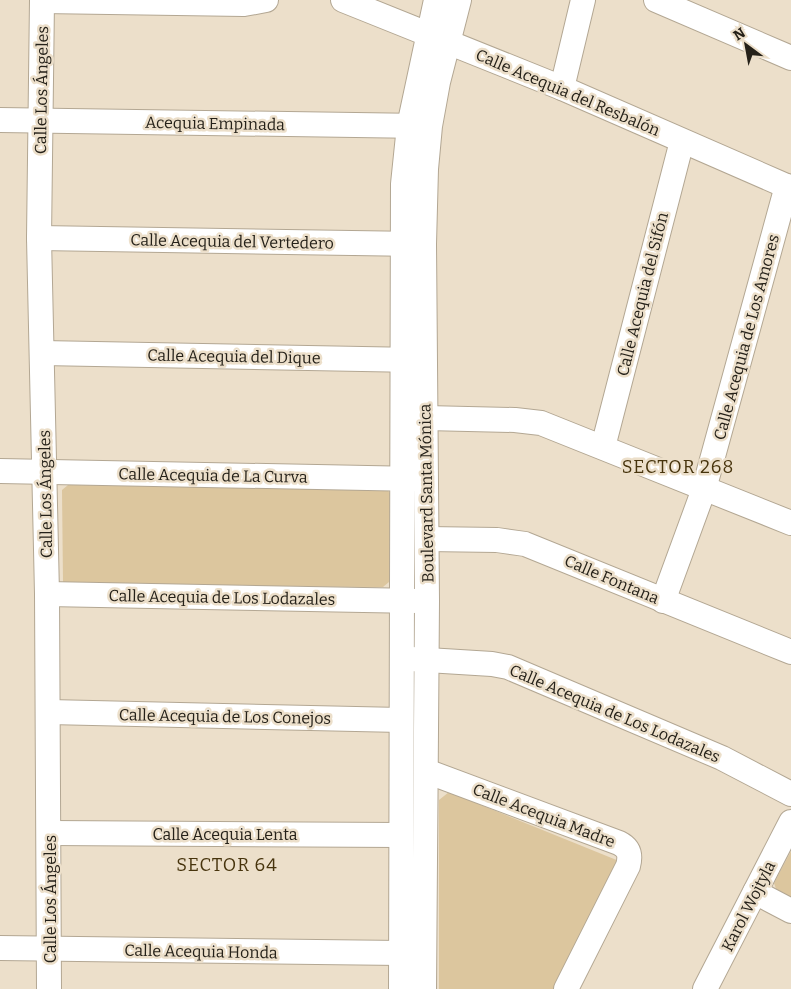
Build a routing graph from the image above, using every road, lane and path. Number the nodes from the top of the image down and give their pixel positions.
1 (42, 0) edge
2 (266, 0) edge
3 (343, 0) edge
4 (436, 0) edge
5 (459, 0) edge
6 (583, 0) edge
7 (656, 0) edge
8 (438, 37) junction
9 (791, 58) edge
10 (562, 88) junction
11 (0, 120) edge
12 (40, 121) junction
13 (419, 126) junction
14 (682, 141) junction
15 (789, 187) edge
16 (39, 238) junction
17 (413, 244) junction
18 (42, 353) junction
19 (401, 360) junction
20 (425, 360) junction
21 (426, 418) junction
22 (602, 447) junction
23 (0, 471) edge
24 (45, 472) junction
25 (403, 478) junction
26 (426, 479) junction
27 (704, 489) junction
28 (791, 523) edge
29 (427, 538) junction
30 (48, 594) junction
31 (402, 601) junction
32 (427, 601) junction
33 (664, 601) junction
34 (791, 652) edge
35 (402, 659) junction
36 (427, 660) junction
37 (49, 712) junction
38 (401, 720) junction
39 (426, 770) junction
40 (791, 794) edge
41 (791, 822) edge
42 (50, 832) junction
43 (401, 835) junction
44 (754, 892) junction
45 (791, 912) edge
46 (0, 948) edge
47 (50, 949) junction
48 (401, 953) junction
49 (49, 989) edge
50 (401, 989) edge
51 (424, 989) edge
52 (566, 989) edge
53 (705, 989) edge

1 - 2 street
1 - 12 street, Calle Los Ángeles
3 - 8 street, Calle Acequia del Resbalón
4 - 8 street, Boulevard Santa Mónica
5 - 8 street, Boulevard Santa Mónica
6 - 10 street
7 - 9 street
8 - 10 street, Calle Acequia del Resbalón
8 - 13 street, Boulevard Santa Mónica
10 - 14 street, Calle Acequia del Resbalón
11 - 12 street, Acequia Empinada
12 - 13 street, Acequia Empinada
12 - 16 street, Calle Los Ángeles
13 - 17 street, Boulevard Santa Mónica
14 - 15 street, Calle Acequia del Resbalón
14 - 22 street, Calle Acequia del Sifón
15 - 27 street, Calle Acequia de Los Amores
16 - 17 street, Calle Acequia del Vertedero
16 - 18 street, Calle Los Ángeles
17 - 19 street, Boulevard Santa Mónica
17 - 20 street, Boulevard Santa Mónica
18 - 19 street, Calle Acequia del Dique
18 - 24 street, Calle Los Ángeles
19 - 20 street, Calle Acequia del Dique
19 - 25 street, Boulevard Santa Mónica
20 - 21 street, Boulevard Santa Mónica
21 - 22 street
21 - 26 street, Boulevard Santa Mónica
22 - 27 street
23 - 24 street, Calle Acequia de La Curva
24 - 25 street, Calle Acequia de La Curva
24 - 30 street, Calle Los Ángeles
25 - 26 street, Calle Acequia de La Curva
25 - 31 street, Boulevard Santa Mónica
26 - 29 street, Boulevard Santa Mónica
27 - 28 street
27 - 33 street, Calle Acequia de Los Amores
29 - 32 street, Boulevard Santa Mónica
29 - 33 street, Calle Fontana
30 - 31 street, Calle Acequia de Los Lodazales
30 - 37 street, Calle Los Ángeles
31 - 32 street, Calle Acequia de Los Lodazales
31 - 35 street, Boulevard Santa Mónica
32 - 36 street, Boulevard Santa Mónica
33 - 34 street, Calle Fontana
35 - 36 street, Calle Acequia de Los Lodazales
35 - 38 street, Boulevard Santa Mónica
36 - 39 street, Boulevard Santa Mónica
36 - 40 street, Calle Acequia de Los Lodazales
37 - 38 street, Calle Acequia de Los Conejos
37 - 42 street, Calle Los Ángeles
38 - 43 street, Boulevard Santa Mónica
39 - 51 street, Boulevard Santa Mónica
39 - 52 street, Calle Acequia Madre
41 - 44 street, Karol Wojtyla
42 - 43 street, Calle Acequia Lenta
42 - 47 street, Calle Los Ángeles
43 - 48 street, Boulevard Santa Mónica
44 - 45 street
44 - 53 street, Karol Wojtyla
46 - 47 street, Calle Acequia Honda
47 - 48 street, Calle Acequia Honda
47 - 49 street, Calle Los Ángeles
48 - 50 street, Boulevard Santa Mónica

